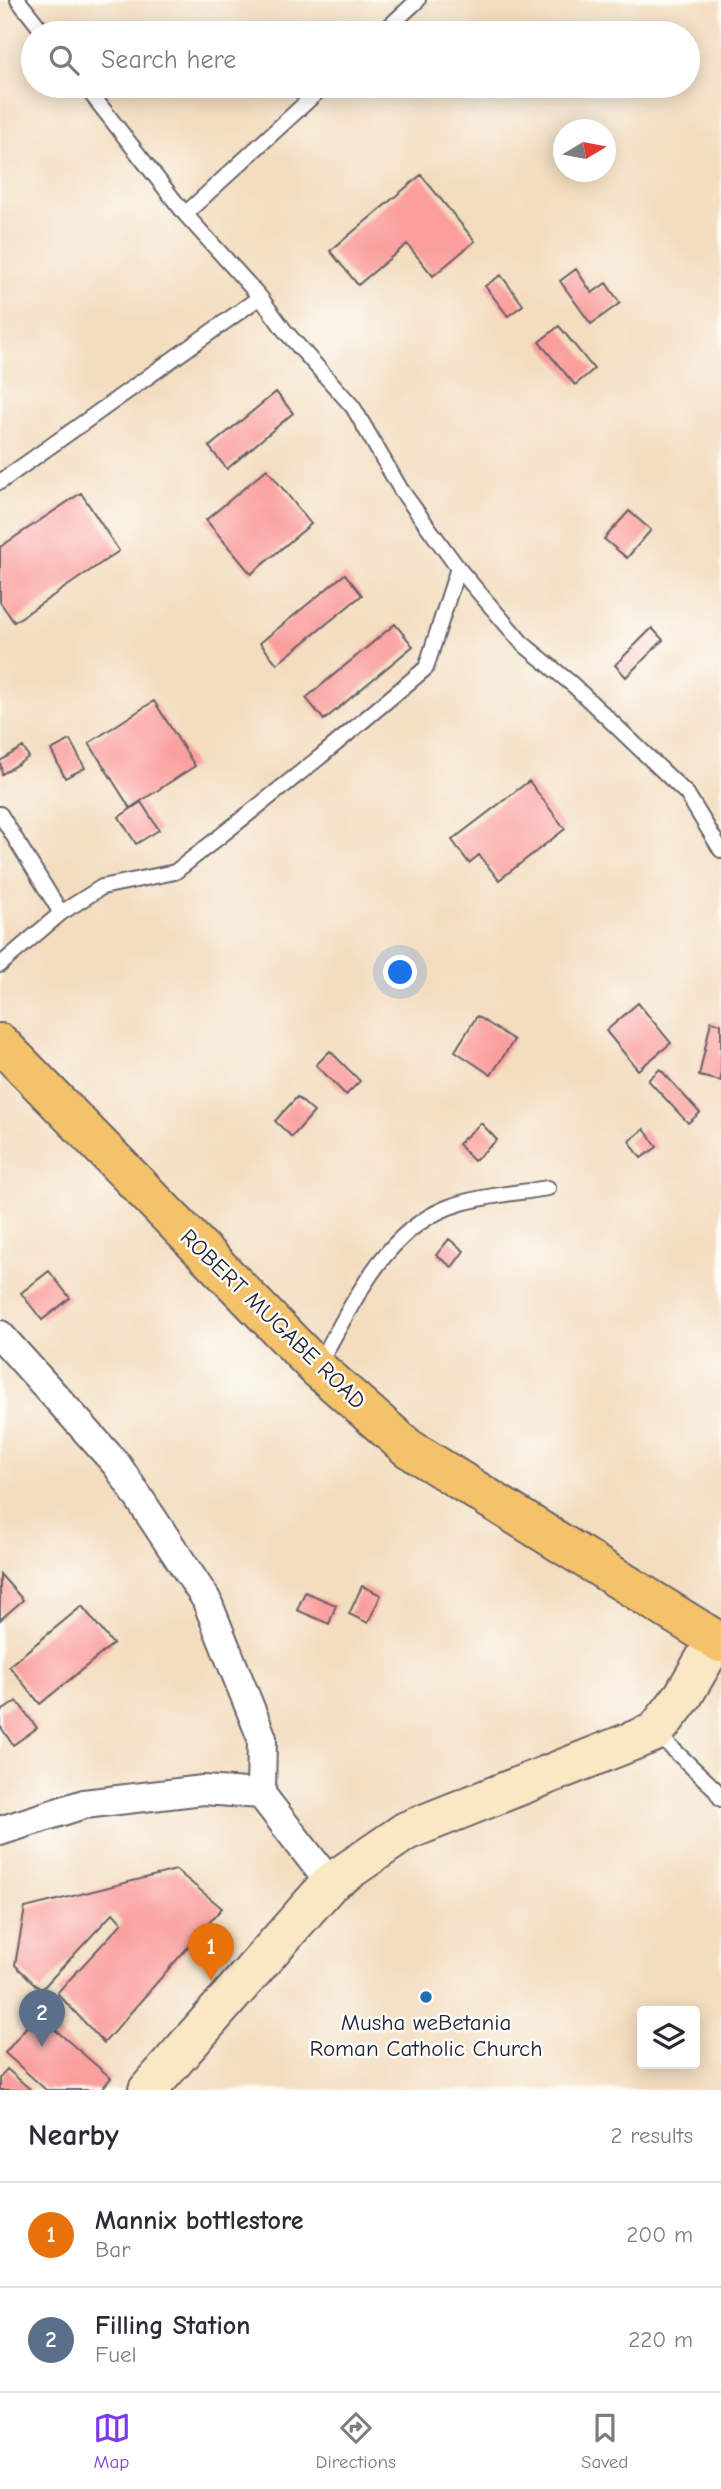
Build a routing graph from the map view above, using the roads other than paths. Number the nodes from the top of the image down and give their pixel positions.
1 (18, 0) edge
2 (418, 0) edge
3 (35, 21) edge
4 (395, 21) edge
5 (94, 98) edge
6 (311, 98) edge
7 (185, 214) junction
8 (260, 298) junction
9 (0, 482) edge
10 (458, 568) junction
11 (0, 814) edge
12 (721, 850) edge
13 (61, 913) junction
14 (0, 965) edge
15 (0, 1043) edge
16 (548, 1188) dead end
17 (0, 1335) edge
18 (317, 1368) junction
19 (719, 1642) edge
20 (655, 1732) junction
21 (261, 1794) junction
22 (721, 1799) edge
23 (0, 1831) edge
24 (330, 1883) junction
25 (148, 2090) edge

1 - 3 lane
2 - 4 lane
5 - 7 lane
6 - 7 lane
7 - 8 lane
8 - 9 lane
8 - 10 lane
10 - 12 lane
10 - 13 lane
11 - 13 lane
13 - 14 lane
15 - 18 main road, ROBERT MUGABE ROAD
16 - 18 lane
17 - 21 street
18 - 19 main road, ROBERT MUGABE ROAD
19 - 20 street
20 - 22 lane
20 - 24 street
21 - 23 street
21 - 24 street
24 - 25 street

